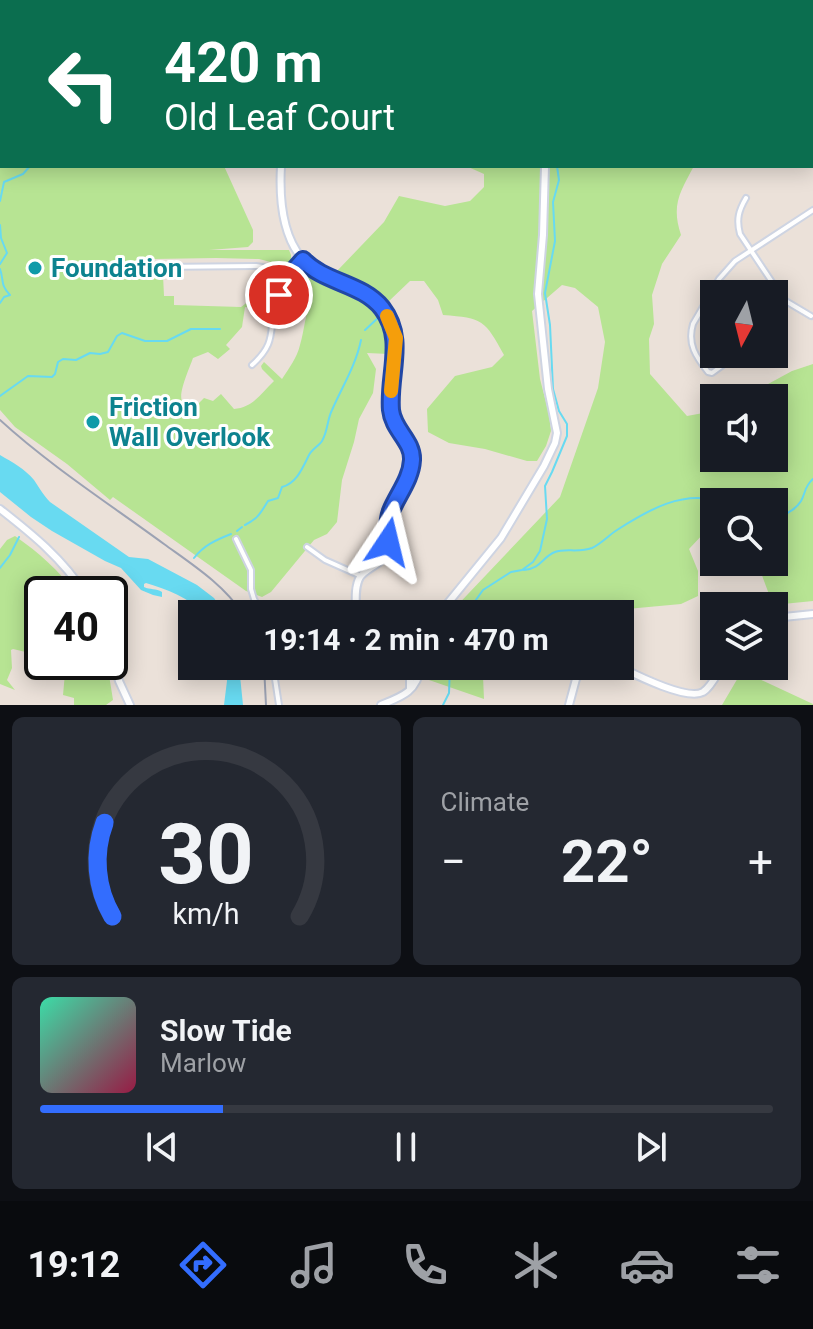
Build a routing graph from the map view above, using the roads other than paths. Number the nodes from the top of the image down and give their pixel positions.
1 (281, 168) edge
2 (545, 168) edge
3 (746, 198) dead end
4 (812, 211) edge
5 (751, 250) junction
6 (303, 260) junction
7 (158, 267) dead end
8 (289, 276) junction
9 (718, 280) edge
10 (700, 314) edge
11 (811, 316) dead end
12 (700, 360) edge
13 (252, 365) dead end
14 (0, 509) edge
15 (236, 539) dead end
16 (307, 547) dead end
17 (72, 576) edge
18 (361, 576) junction
19 (255, 600) edge
20 (357, 600) edge
21 (450, 600) edge
22 (813, 614) edge
23 (788, 617) edge
24 (634, 674) edge
25 (119, 680) edge
26 (275, 680) edge
27 (410, 680) edge
28 (419, 680) edge
29 (576, 680) edge
30 (713, 680) edge
31 (410, 688) junction
32 (130, 705) edge
33 (279, 705) edge
34 (381, 705) edge
35 (569, 705) edge

1 - 6 street
2 - 21 street
3 - 5 street
4 - 5 street
5 - 9 street
5 - 11 street
6 - 8 street
6 - 18 street
7 - 8 street
8 - 13 street
10 - 12 street
14 - 17 street
15 - 19 street
16 - 18 street
18 - 20 street
22 - 23 street
24 - 30 street
25 - 32 street
26 - 33 street
27 - 31 street
28 - 31 street
29 - 35 street
31 - 34 street

